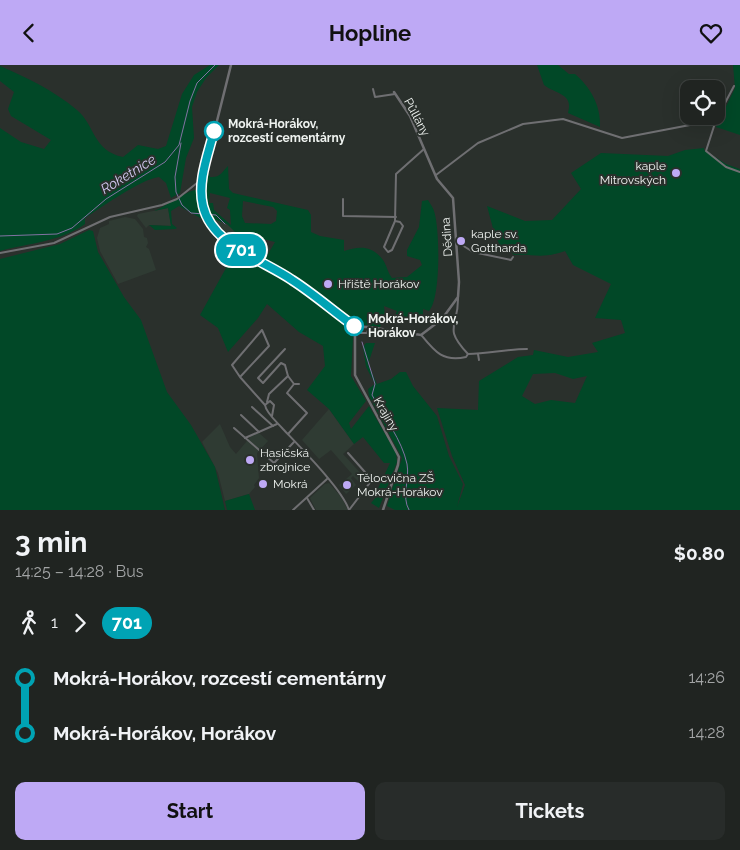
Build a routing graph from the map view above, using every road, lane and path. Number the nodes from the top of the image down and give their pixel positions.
1 (230, 66) edge
2 (734, 86) dead end
3 (373, 89) dead end
4 (394, 93) joint
5 (375, 97) junction
6 (376, 102) dead end
7 (725, 103) edge
8 (690, 125) edge
9 (714, 125) edge
10 (424, 149) junction
11 (740, 172) edge
12 (436, 175) junction
13 (202, 182) junction
14 (343, 199) dead end
15 (396, 217) junction
16 (396, 221) junction
17 (456, 245) junction
18 (0, 253) edge
19 (513, 257) dead end
20 (458, 297) junction
21 (354, 327) junction
22 (369, 327) junction
23 (356, 333) junction
24 (421, 335) junction
25 (285, 349) dead end
26 (527, 349) dead end
27 (468, 354) junction
28 (478, 354) junction
29 (277, 357) junction
30 (479, 360) dead end
31 (281, 363) junction
32 (288, 376) junction
33 (240, 377) junction
34 (294, 384) junction
35 (299, 385) dead end
36 (266, 403) junction
37 (252, 407) dead end
38 (241, 415) dead end
39 (272, 415) junction
40 (278, 423) junction
41 (273, 426) junction
42 (234, 428) dead end
43 (259, 432) junction
44 (288, 434) junction
45 (245, 438) junction
46 (294, 441) junction
47 (348, 453) dead end
48 (328, 479) junction
49 (307, 498) junction
50 (293, 510) edge
51 (314, 510) edge
52 (349, 510) edge
53 (382, 510) edge

1 - 13 street
2 - 7 street
3 - 5 street
4 - 5 street, Půllány
4 - 10 street, Půllány
5 - 6 street
8 - 12 street
9 - 11 street
10 - 12 street, Půllány
10 - 15 street, Půllány
12 - 17 street, Dědina
13 - 18 street
13 - 21 street
14 - 15 street
15 - 16 street, Půllány
16 - 16 street, Půllány
17 - 19 street
17 - 20 street, Dědina
20 - 24 street, Dědina
20 - 27 street
21 - 22 street
21 - 23 street, Krajiny
22 - 23 street
22 - 24 street
23 - 53 street, Krajiny
24 - 27 street
25 - 29 street
26 - 28 street
27 - 28 street
28 - 30 street
29 - 31 street
29 - 31 street
31 - 32 street
32 - 34 street
32 - 36 street
33 - 33 street
33 - 36 street
34 - 35 street
34 - 44 street
36 - 39 street
36 - 39 street
37 - 41 street
38 - 43 street
39 - 40 street
40 - 41 street
40 - 44 street
41 - 43 street
42 - 45 street
43 - 45 street
44 - 46 street
45 - 46 street
46 - 48 street
47 - 52 street
48 - 49 street
48 - 52 street
49 - 50 street
49 - 51 street

